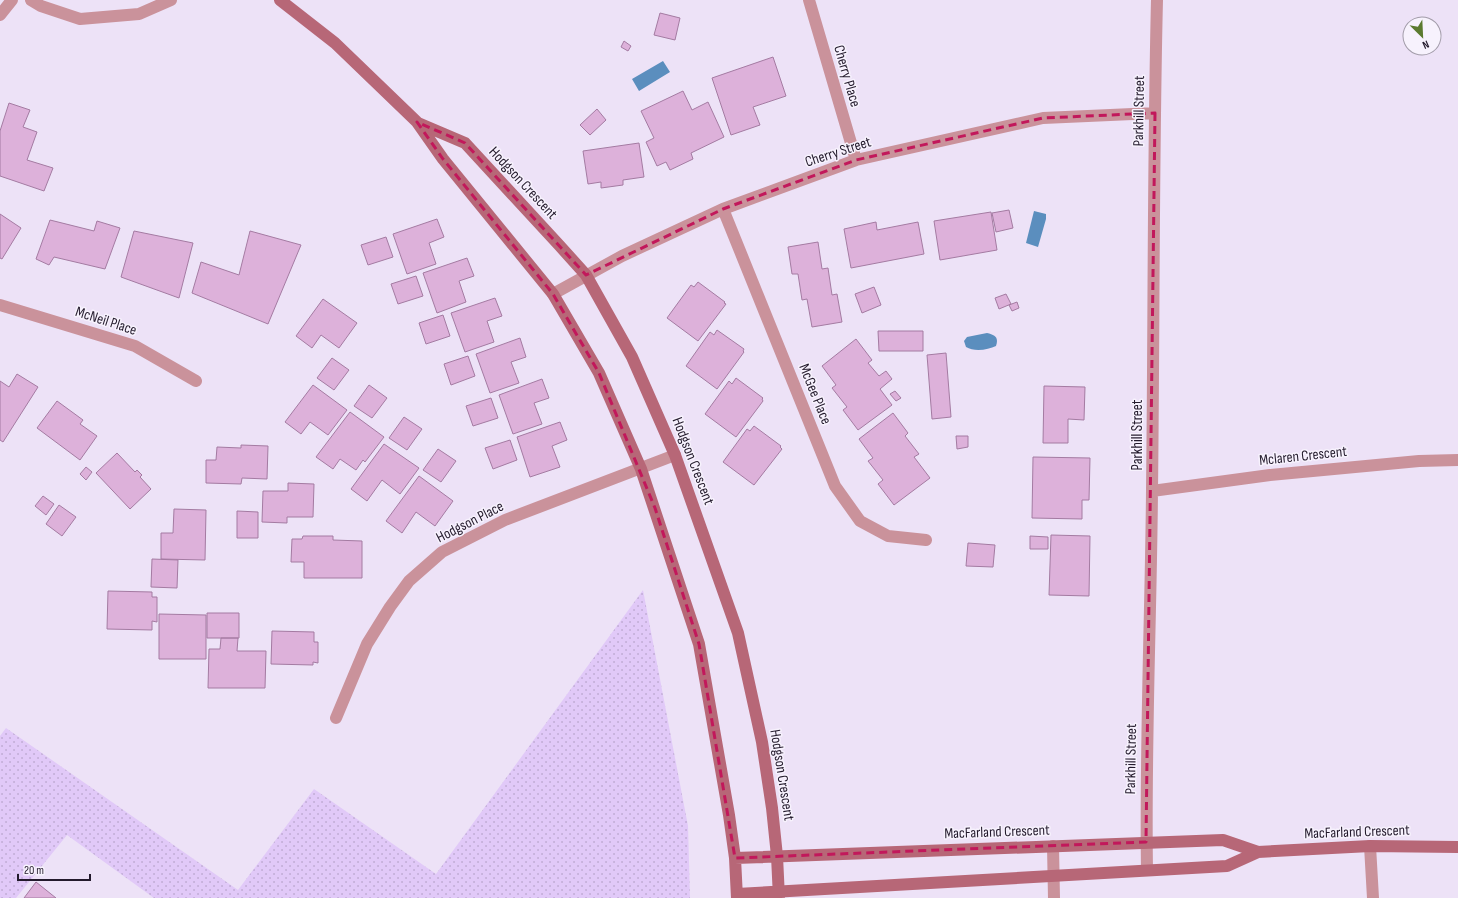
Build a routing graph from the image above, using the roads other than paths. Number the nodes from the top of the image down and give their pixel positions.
1 (12, 0) edge
2 (31, 0) edge
3 (171, 0) edge
4 (280, 0) edge
5 (809, 0) edge
6 (1157, 0) edge
7 (0, 15) edge
8 (1155, 113) junction
9 (417, 122) junction
10 (856, 160) junction
11 (723, 209) junction
12 (586, 275) junction
13 (553, 294) junction
14 (0, 305) edge
15 (196, 381) dead end
16 (675, 455) junction
17 (1458, 460) edge
18 (641, 469) junction
19 (1152, 491) junction
20 (926, 540) dead end
21 (336, 718) dead end
22 (1146, 842) junction
23 (1053, 846) junction
24 (1370, 846) junction
25 (1458, 847) edge
26 (1258, 852) junction
27 (777, 856) junction
28 (735, 858) junction
29 (1146, 870) junction
30 (1054, 876) junction
31 (779, 895) edge
32 (737, 896) edge
33 (1054, 898) edge
34 (1373, 898) edge

1 - 7 street
2 - 3 street
4 - 9 street, Hodgson Crescent
5 - 10 street, Cherry Place
6 - 8 street, Parkhill Street
8 - 10 street, Cherry Street
8 - 19 street, Parkhill Street
9 - 12 street, Hodgson Crescent
9 - 13 street, Hodgson Crescent
10 - 11 street, Cherry Street
11 - 12 street, Cherry Street
11 - 20 street, McGee Place
12 - 13 street, Cherry Street
12 - 16 street, Hodgson Crescent
13 - 18 street, Hodgson Crescent
14 - 15 street, McNeil Place
16 - 18 street, Hodgson Place
16 - 27 street, Hodgson Crescent
17 - 19 street, Mclaren Crescent
18 - 21 street, Hodgson Place
18 - 28 street, Hodgson Crescent
19 - 22 street, Parkhill Street
22 - 23 street, MacFarland Crescent
22 - 26 street, MacFarland Crescent
22 - 29 street, Parkhill Street
23 - 27 street, MacFarland Crescent
23 - 30 street
24 - 25 street, MacFarland Crescent
24 - 26 street, MacFarland Crescent
24 - 34 street
26 - 29 street, MacFarland Crescent
27 - 28 street, MacFarland Crescent
27 - 31 street, Hodgson Crescent
28 - 32 street, Hodgson Crescent
29 - 30 street, MacFarland Crescent
30 - 31 street, MacFarland Crescent
30 - 33 street
31 - 32 street, MacFarland Crescent

